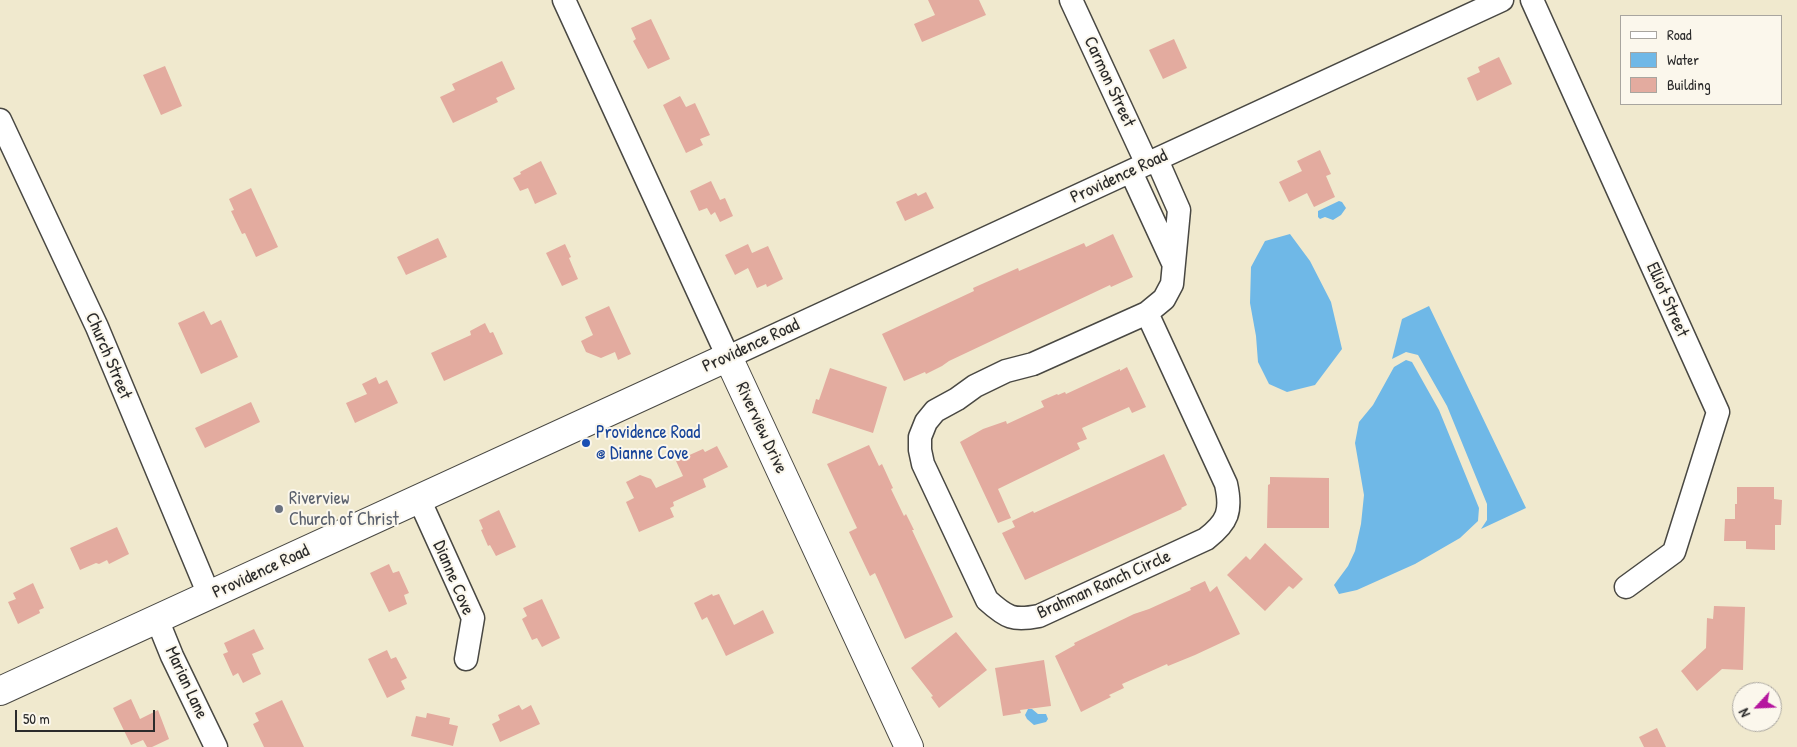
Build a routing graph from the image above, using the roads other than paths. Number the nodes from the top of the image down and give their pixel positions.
1 (564, 0) edge
2 (1071, 0) edge
3 (1502, 0) edge
4 (1532, 0) edge
5 (0, 120) edge
6 (1145, 165) junction
7 (1148, 313) junction
8 (728, 357) junction
9 (419, 499) junction
10 (1626, 587) dead end
11 (209, 595) junction
12 (157, 619) junction
13 (466, 660) dead end
14 (0, 691) edge
15 (216, 747) edge
16 (909, 747) edge

1 - 8 street, Riverview Drive
2 - 6 street, Carmon Street
3 - 6 street, Providence Road
4 - 10 street, Elliot Street
5 - 11 street, Church Street
6 - 7 street, Brahman Ranch Circle
6 - 8 street, Providence Road
7 - 7 street, Brahman Ranch Circle
8 - 9 street, Providence Road
8 - 16 street, Riverview Drive
9 - 11 street, Providence Road
9 - 13 street, Dianne Cove
11 - 12 street, Providence Road
12 - 14 street, Providence Road
12 - 15 street, Marian Lane

